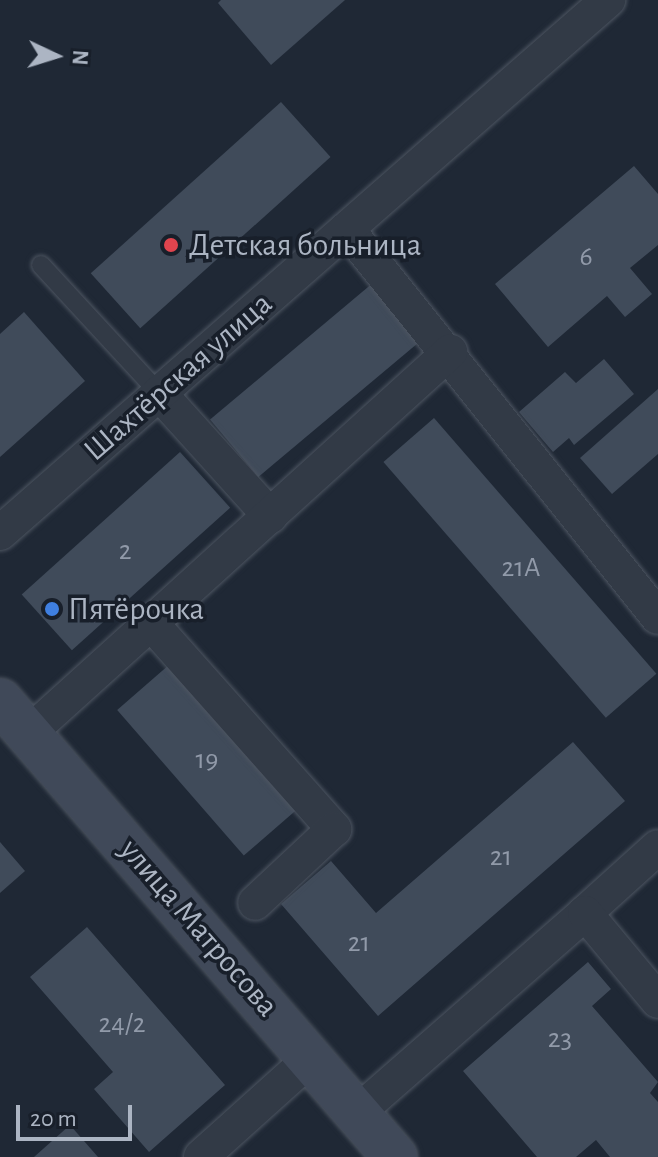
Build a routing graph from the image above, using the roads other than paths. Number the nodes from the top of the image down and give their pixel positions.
1 (608, 0) edge
2 (347, 229) junction
3 (41, 265) dead end
4 (450, 352) junction
5 (159, 393) junction
6 (270, 516) junction
7 (0, 533) edge
8 (658, 617) edge
9 (151, 623) junction
10 (0, 701) edge
11 (28, 734) junction
12 (658, 847) edge
13 (255, 903) dead end
14 (585, 913) junction
15 (658, 1001) edge
16 (312, 1057) junction
17 (358, 1112) junction
18 (201, 1157) edge
19 (395, 1157) edge

1 - 2 street, Шахтёрская улица
2 - 4 street
2 - 5 street, Шахтёрская улица
3 - 5 lane
4 - 6 street
4 - 8 street
5 - 6 street
5 - 7 street, Шахтёрская улица
6 - 9 street
9 - 11 street
9 - 13 street
10 - 11 main road, улица Матросова
11 - 16 main road, улица Матросова
12 - 14 street
14 - 15 street
14 - 17 street
16 - 17 main road, улица Матросова
16 - 18 street
17 - 19 main road, улица Матросова

